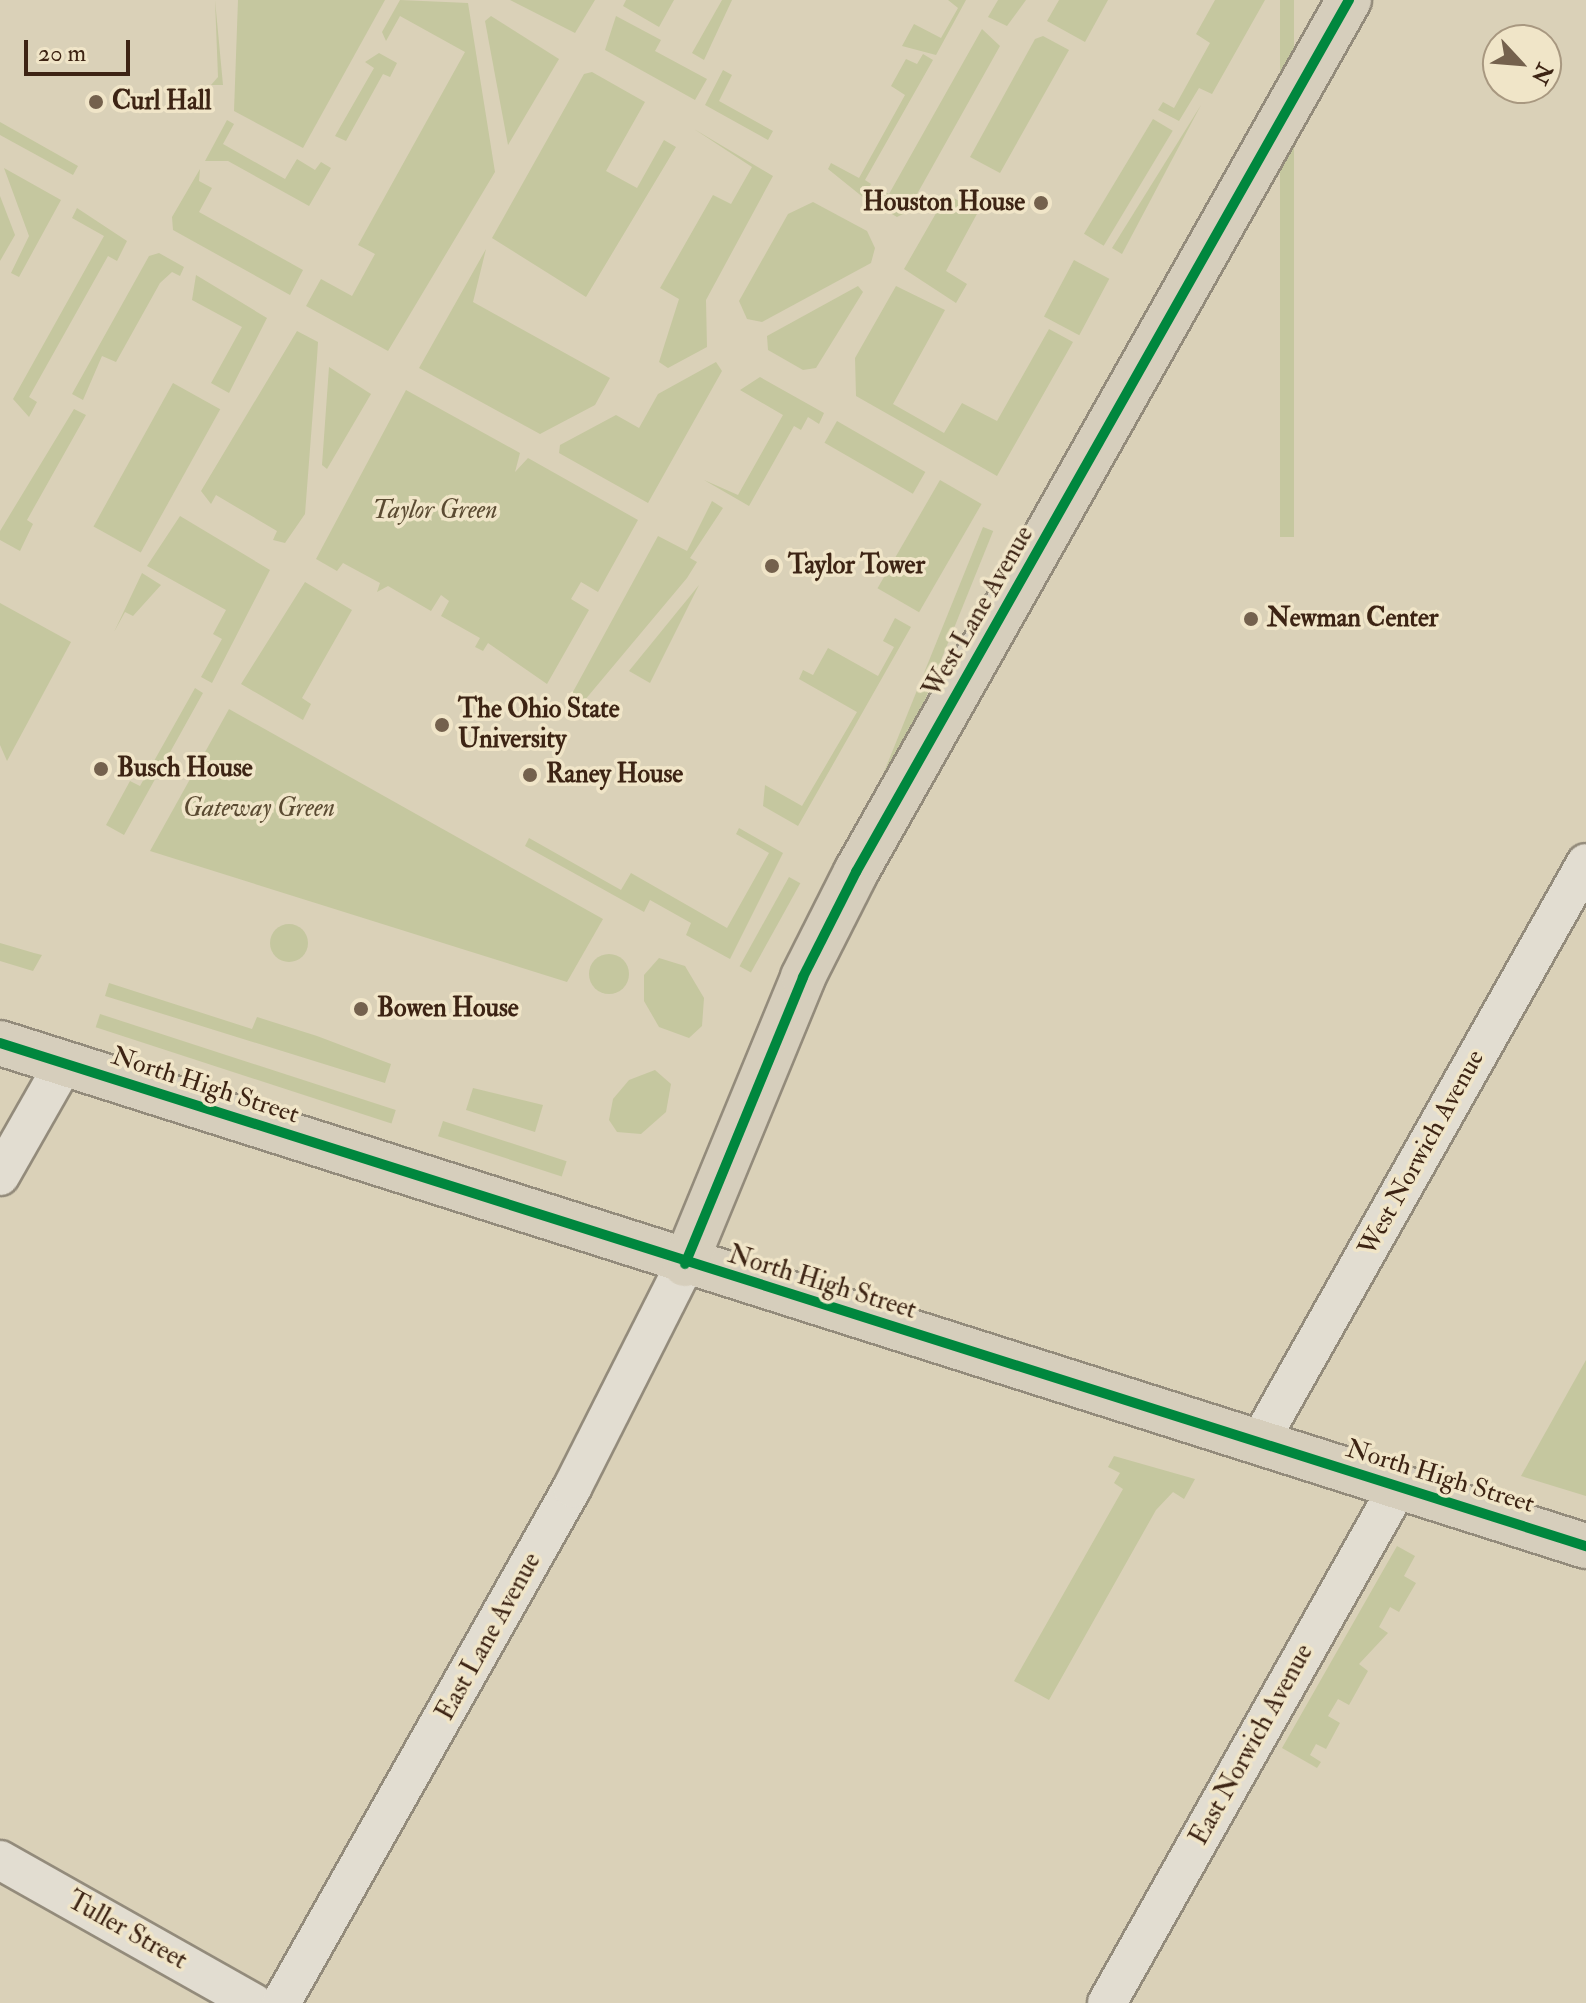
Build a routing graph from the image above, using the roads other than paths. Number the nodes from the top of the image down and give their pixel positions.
1 (1349, 0) edge
2 (1586, 863) edge
3 (0, 1043) edge
4 (64, 1064) junction
5 (0, 1176) edge
6 (685, 1264) junction
7 (1258, 1444) junction
8 (1398, 1487) junction
9 (1586, 1546) edge
10 (0, 1860) edge
11 (254, 2003) edge
12 (281, 2003) edge
13 (1107, 2003) edge

1 - 6 main road, West Lane Avenue
2 - 7 street, West Norwich Avenue
3 - 4 main road, North High Street
4 - 5 street
4 - 6 main road, North High Street
6 - 7 main road, North High Street
6 - 12 street, East Lane Avenue
7 - 8 main road, North High Street
8 - 9 main road, North High Street
8 - 13 street, East Norwich Avenue
10 - 11 street, Tuller Street

